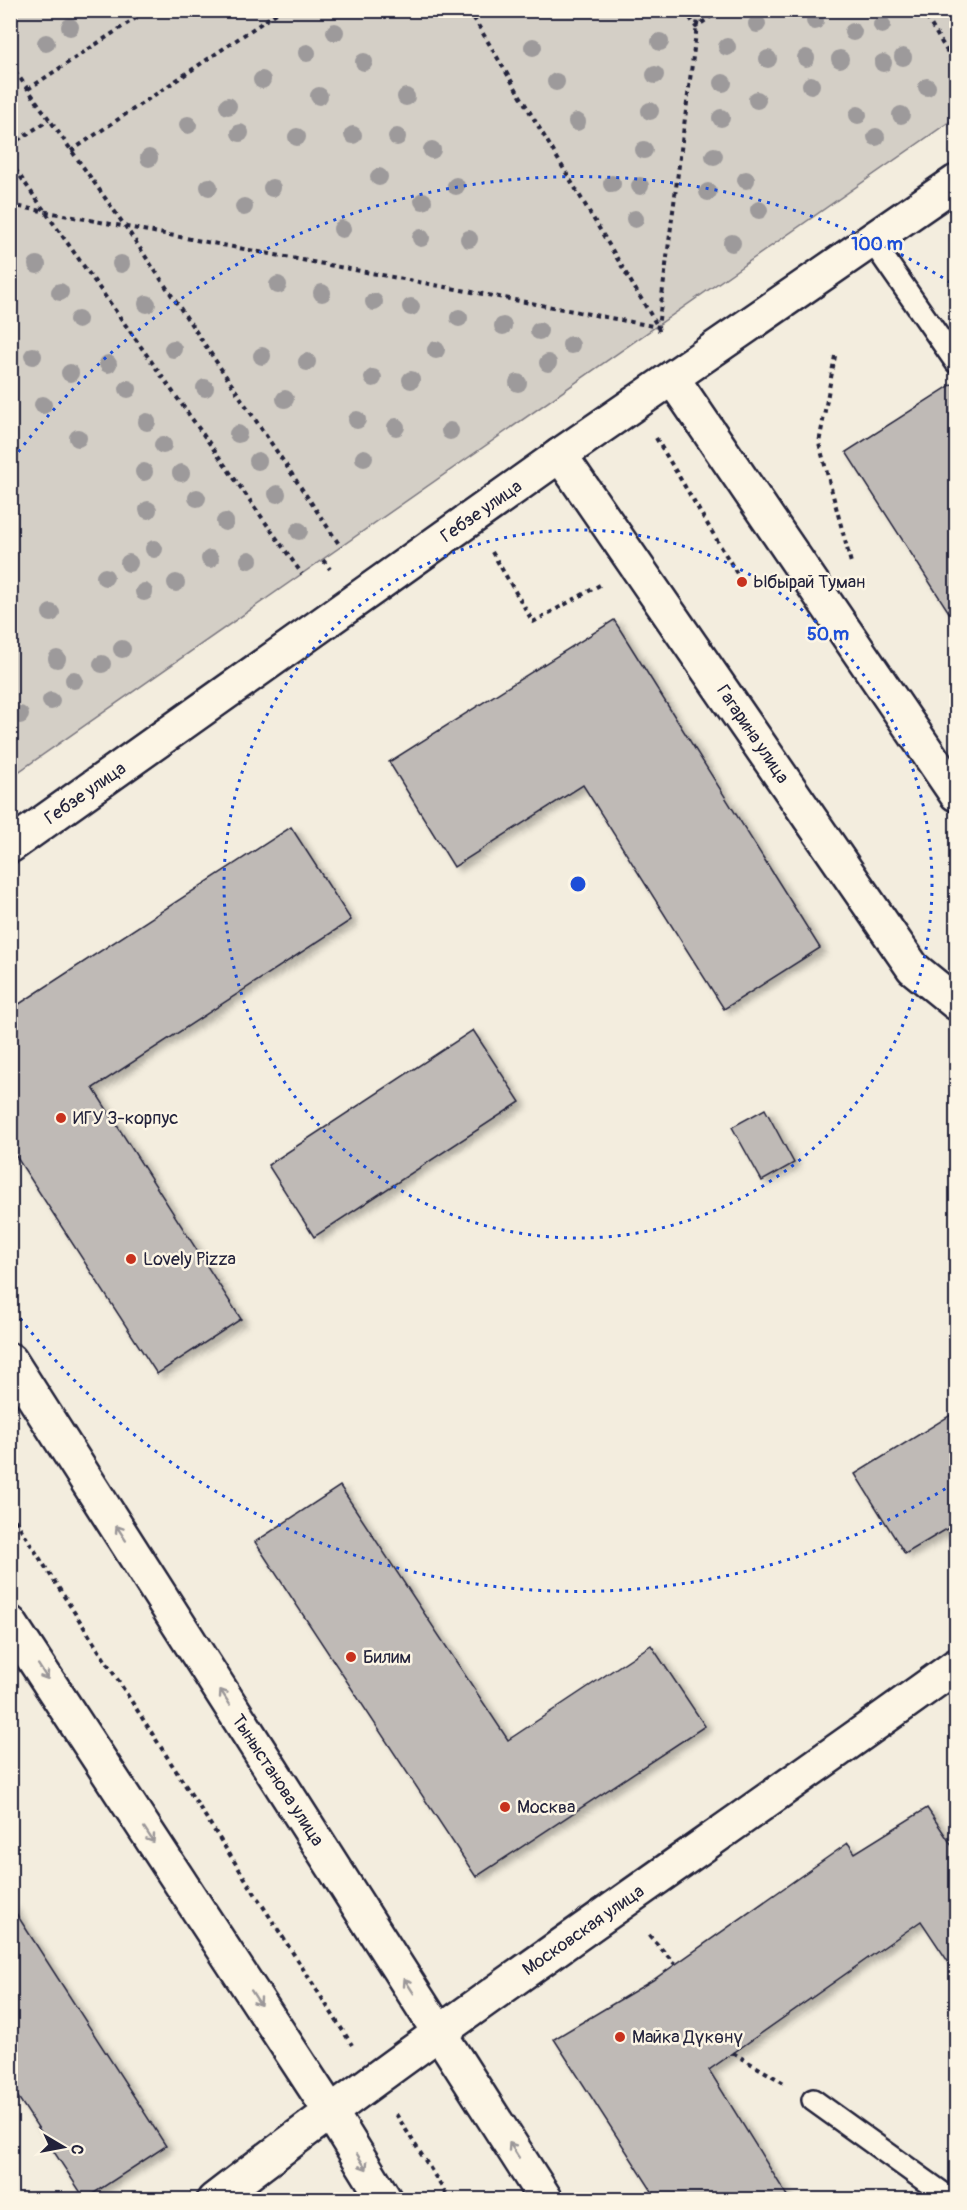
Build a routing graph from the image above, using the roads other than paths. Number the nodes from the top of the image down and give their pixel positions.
1 (957, 182) edge
2 (872, 241) junction
3 (957, 362) edge
4 (674, 379) junction
5 (560, 455) junction
6 (957, 794) edge
7 (10, 846) edge
8 (957, 1003) edge
9 (10, 1360) edge
10 (10, 1623) edge
11 (957, 1666) edge
12 (439, 2032) junction
13 (813, 2100) road end
14 (330, 2111) junction
15 (214, 2199) edge
16 (385, 2199) edge
17 (546, 2199) edge
18 (952, 2199) edge

1 - 2 street, Гебзе улица
2 - 3 lane
2 - 4 street, Гебзе улица
4 - 5 street, Гебзе улица
4 - 6 street
5 - 7 street, Гебзе улица
5 - 8 street, Гагарина улица
12 -> 9 street, Тыныстанова улица
10 -> 14 street
11 - 12 street, Московская улица
12 - 14 street, Московская улица
17 -> 12 street, Тыныстанова улица
13 - 18 lane
14 - 15 street, Московская улица
14 -> 16 street

